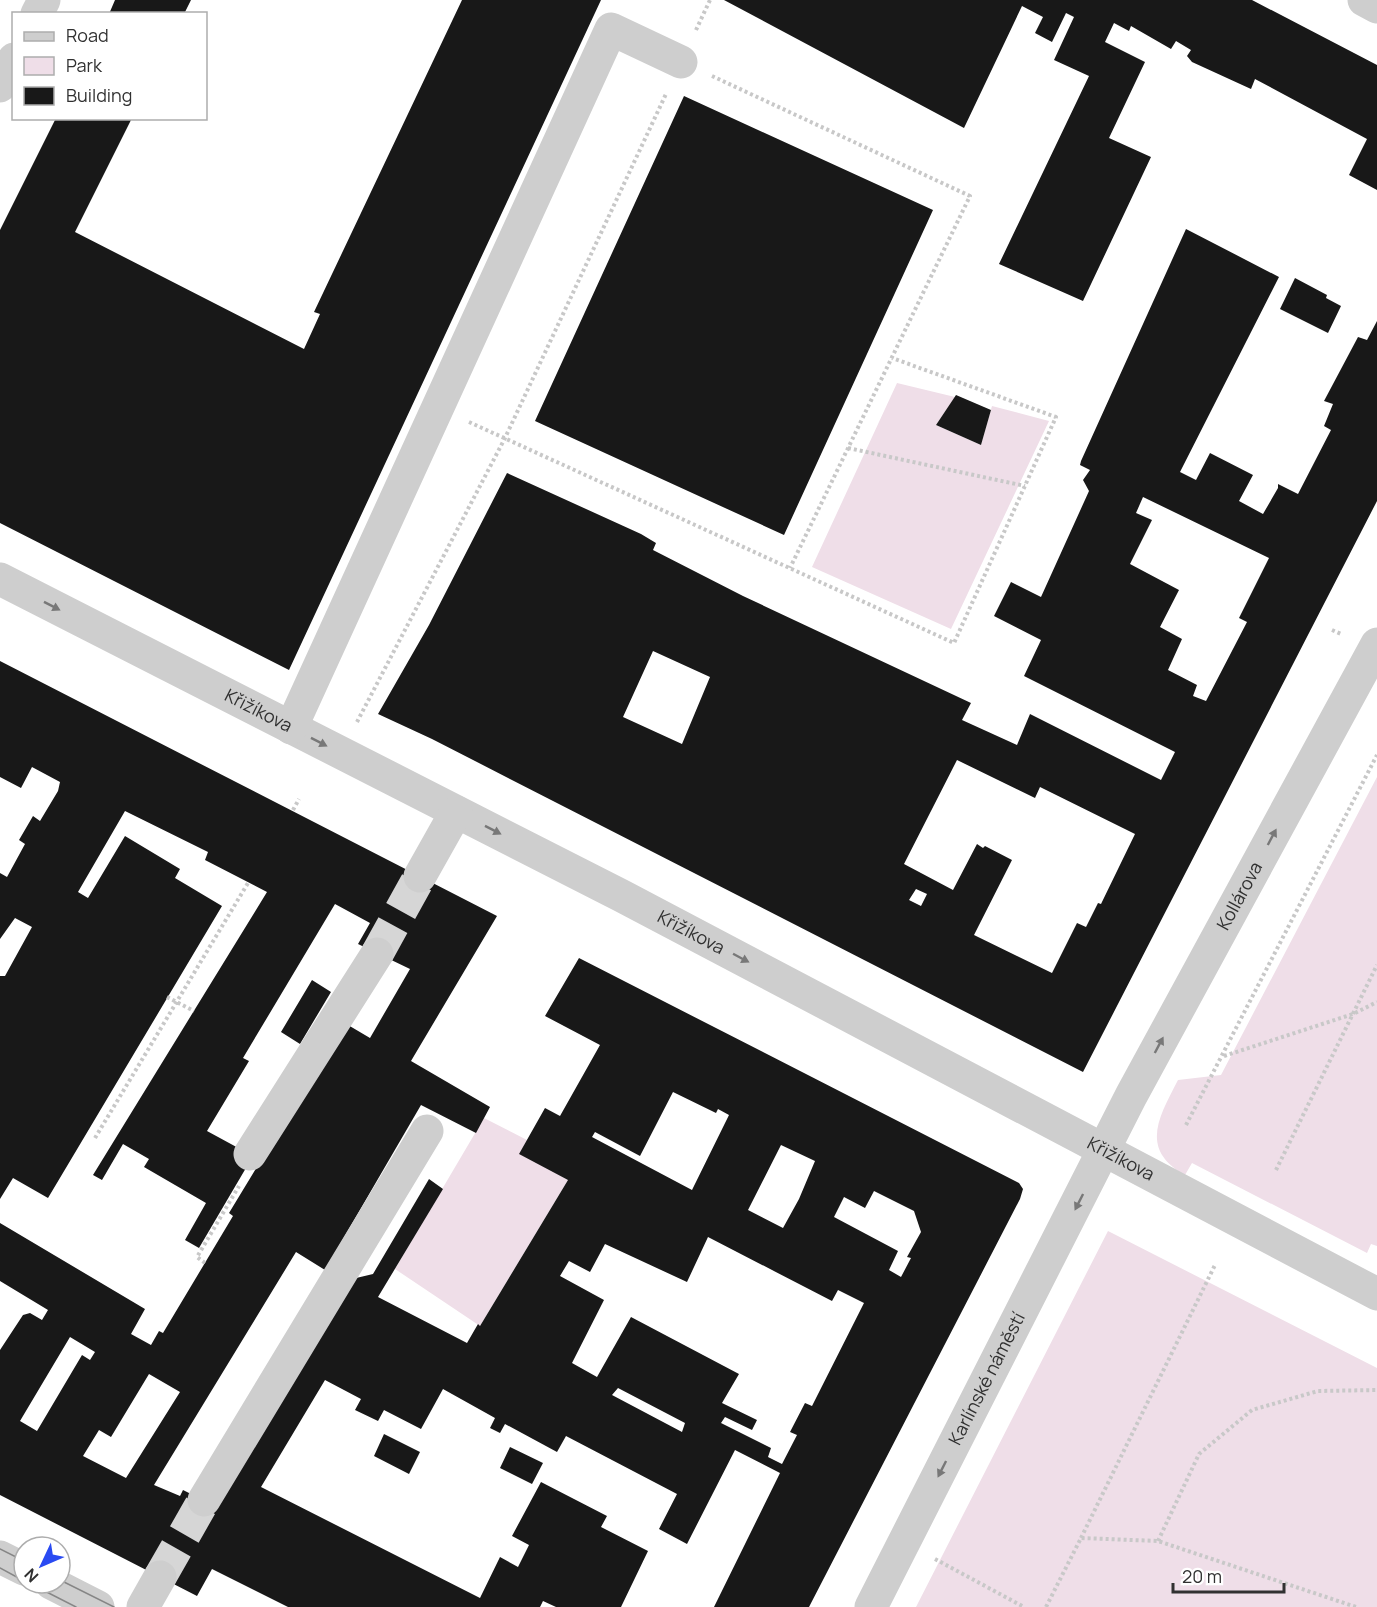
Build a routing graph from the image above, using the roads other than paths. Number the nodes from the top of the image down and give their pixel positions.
1 (1364, 0) edge
2 (1377, 7) edge
3 (681, 62) road end
4 (12, 63) edge
5 (0, 86) edge
6 (0, 579) edge
7 (1377, 644) edge
8 (291, 728) junction
9 (456, 812) junction
10 (420, 876) tunnel mouth
11 (377, 954) tunnel mouth
12 (427, 1131) dead end
13 (254, 1147) road end
14 (1105, 1149) junction
15 (1377, 1294) edge
16 (204, 1500) tunnel mouth
17 (160, 1577) tunnel mouth
18 (72, 1594) edge
19 (98, 1607) edge
20 (143, 1607) edge
21 (871, 1607) edge

1 - 2 street
3 - 8 street
4 - 5 street
6 -> 8 street, Křižíkova
14 -> 7 street, Kollárova
8 -> 9 street, Křižíkova
9 - 10 street
9 -> 14 street, Křižíkova
11 - 13 street
12 - 16 street
14 - 15 street, Křižíkova
14 -> 21 street, Karlínské náměstí
17 - 20 street
18 - 19 street

